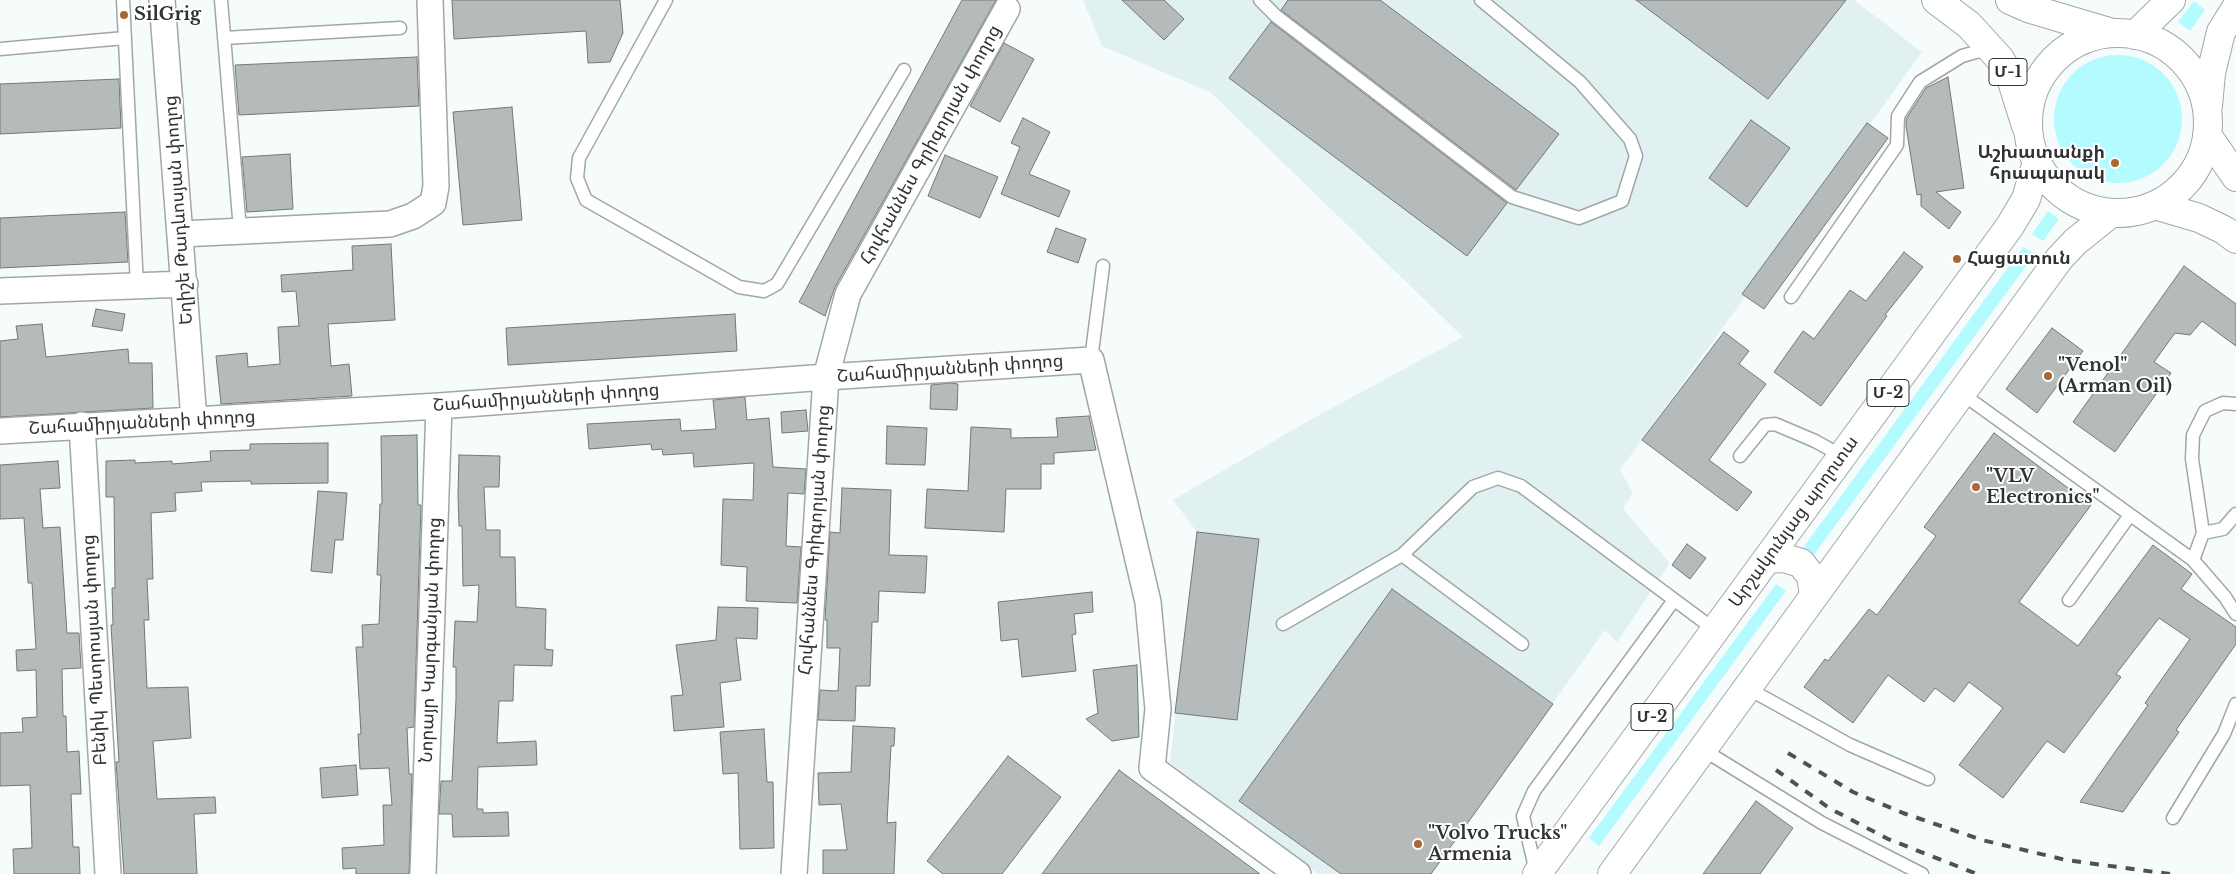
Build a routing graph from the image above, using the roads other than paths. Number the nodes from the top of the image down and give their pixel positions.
1 (122, 0) edge
2 (162, 0) edge
3 (221, 0) edge
4 (430, 0) edge
5 (666, 0) edge
6 (1260, 0) edge
7 (1481, 0) edge
8 (1936, 0) edge
9 (2010, 0) edge
10 (2171, 0) edge
11 (2236, 8) edge
12 (1007, 9) dead end
13 (400, 28) dead end
14 (2124, 34) junction
15 (125, 38) junction
16 (224, 38) junction
17 (1990, 48) junction
18 (0, 49) edge
19 (904, 70) dead end
20 (2207, 124) junction
21 (2028, 129) junction
22 (2037, 162) junction
23 (2236, 177) edge
24 (2155, 205) junction
25 (2111, 213) junction
26 (240, 230) junction
27 (181, 234) junction
28 (2236, 239) edge
29 (1103, 266) dead end
30 (185, 284) junction
31 (138, 286) junction
32 (0, 292) edge
33 (1791, 297) dead end
34 (1092, 360) junction
35 (826, 377) junction
36 (1961, 394) junction
37 (2236, 404) edge
38 (439, 406) junction
39 (194, 420) junction
40 (82, 425) junction
41 (0, 431) edge
42 (1740, 456) dead end
43 (1842, 456) junction
44 (2236, 514) edge
45 (2130, 515) junction
46 (2203, 533) junction
47 (1402, 555) junction
48 (1767, 559) junction
49 (2193, 560) junction
50 (1814, 595) junction
51 (1674, 600) junction
52 (2069, 600) dead end
53 (2236, 614) edge
54 (1283, 624) dead end
55 (1715, 630) junction
56 (1522, 644) dead end
57 (1746, 688) junction
58 (2236, 704) edge
59 (1702, 749) junction
60 (1928, 779) dead end
61 (2173, 818) dead end
62 (108, 874) edge
63 (423, 874) edge
64 (794, 874) edge
65 (1298, 874) edge
66 (1537, 874) edge
67 (1612, 874) edge
68 (1922, 874) edge

1 - 15 lane
2 - 27 street, Եղիշե Թադևոսյան փողոց
3 - 16 lane
4 - 26 street
5 - 19 lane
6 - 7 lane
8 - 17 main road, Մ-1
9 - 14 main road
10 - 14 main road
11 - 20 main road
12 - 35 street, Հովհաննես Գրիգորյան փողոց
13 - 16 lane
14 - 20 main road
14 - 21 main road
15 - 18 lane
15 - 31 lane
16 - 26 lane
17 - 21 main road, Մ-1
17 - 33 lane
20 - 23 main road
20 - 24 main road
21 - 22 main road
22 - 25 main road
22 - 43 main road, Արշակունյաց պողոտա / Մ-2
24 - 25 main road
24 - 28 main road
25 - 36 main road
26 - 27 street
27 - 30 street, Եղիշե Թադևոսյան փողոց
29 - 34 lane
30 - 31 street
30 - 39 street, Եղիշե Թադևոսյան փողոց
31 - 32 street
34 - 35 street, Շահամիրյանների փողոց
34 - 65 street
35 - 38 street, Շահամիրյանների փողոց
35 - 64 street, Հովհաննես Գրիգորյան փողոց
36 - 45 lane
36 - 50 main road
37 - 46 lane
38 - 39 street, Շահամիրյանների փողոց
38 - 63 street, Նորայր Կարգանյան փողոց
39 - 40 street, Շահամիրյանների փողոց
40 - 41 street, Շահամիրյանների փողոց
40 - 62 street, Բենիկ Պետրոսյան փողոց
42 - 43 lane
43 - 48 main road, Արշակունյաց պողոտա / Մ-2
44 - 46 lane
45 - 49 lane
45 - 52 lane
46 - 49 lane
47 - 51 lane
47 - 54 lane
47 - 56 lane
48 - 50 main road
48 - 55 main road, Արշակունյաց պողոտա / Մ-2
49 - 53 lane
50 - 57 main road
51 - 55 lane
51 - 66 lane
55 - 66 main road, Արշակունյաց պողոտա / Մ-2
57 - 59 main road
57 - 60 lane
58 - 61 lane
59 - 67 main road
59 - 68 lane

